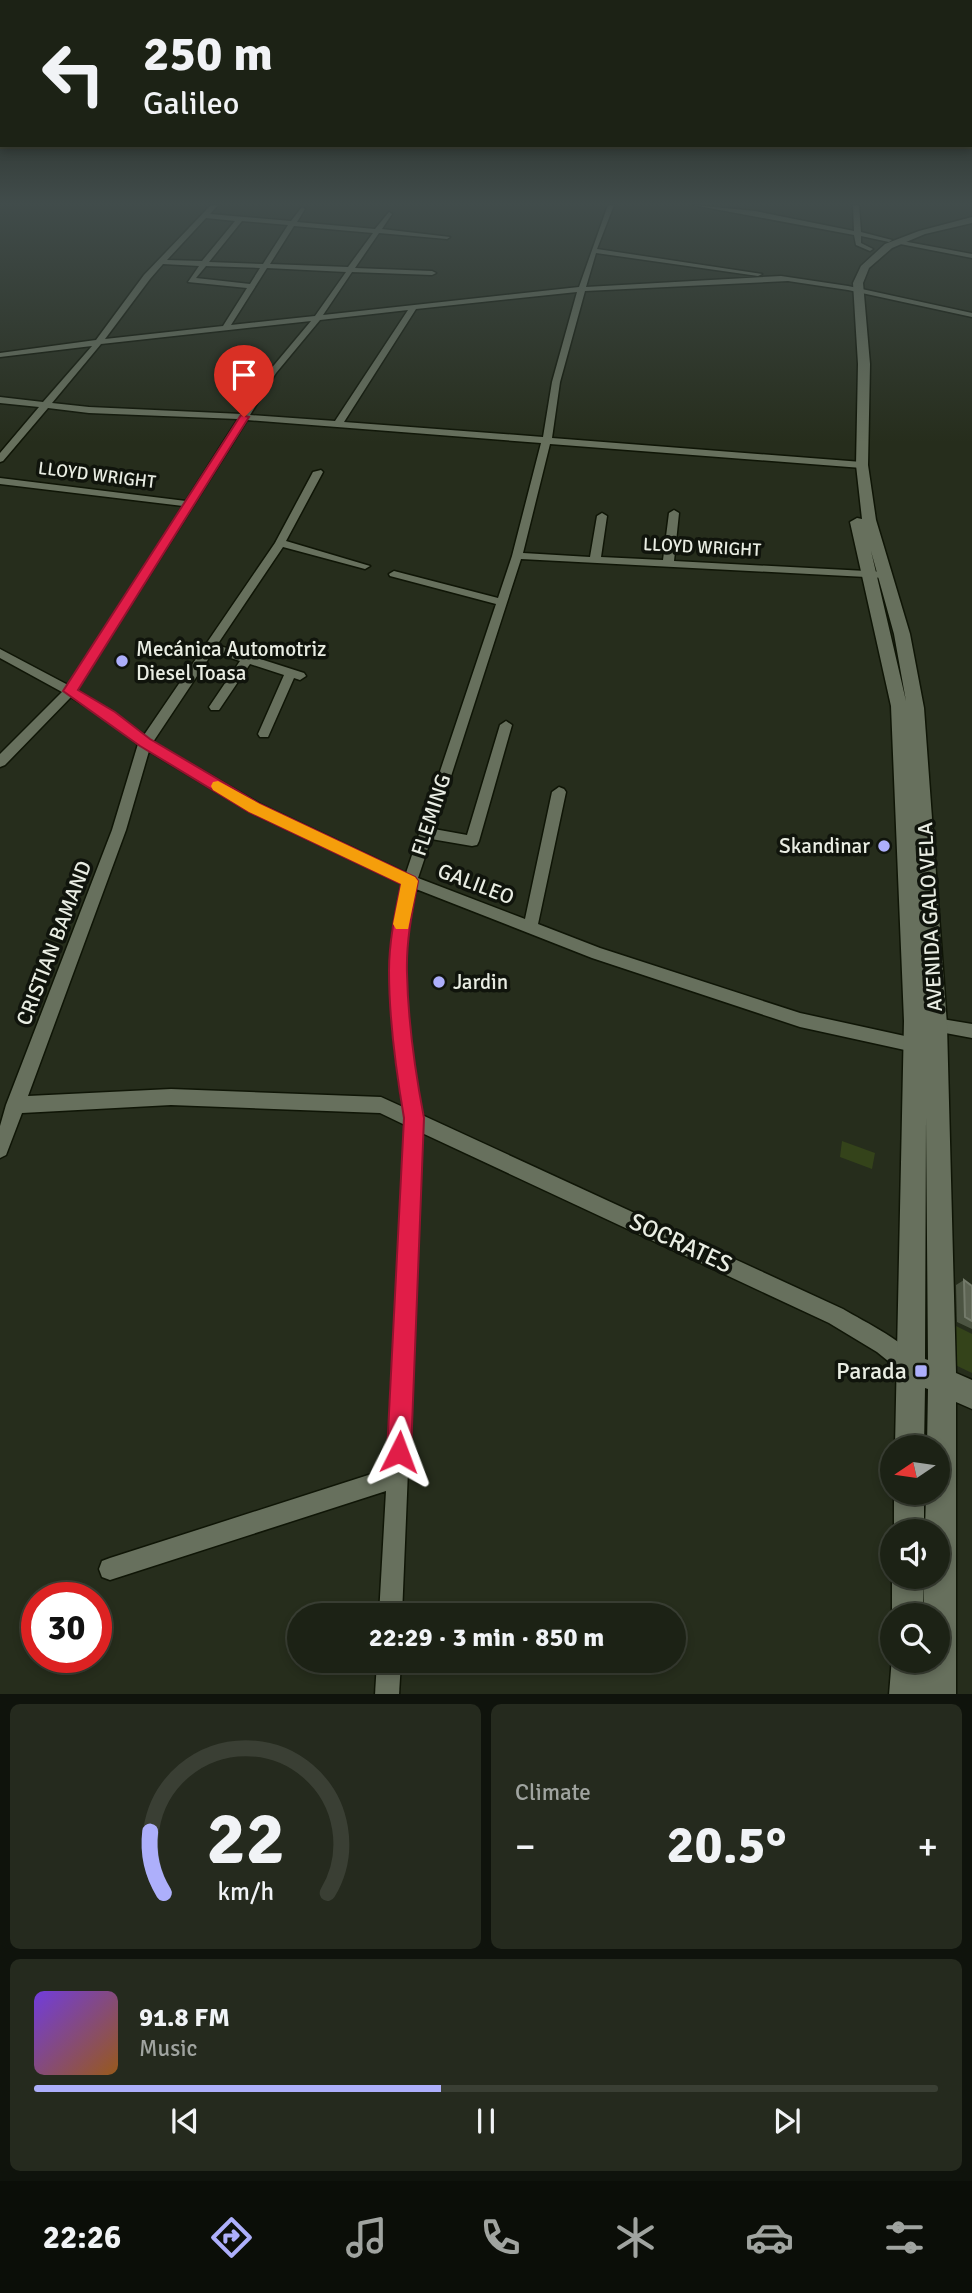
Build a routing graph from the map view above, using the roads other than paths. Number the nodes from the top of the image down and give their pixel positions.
1 (142, 284) edge
2 (222, 284) edge
3 (340, 284) edge
4 (583, 284) edge
5 (684, 284) edge
6 (852, 284) edge
7 (869, 284) edge
8 (250, 286) joint
9 (581, 289) junction
10 (413, 308) junction
11 (972, 315) edge
12 (317, 318) junction
13 (225, 328) junction
14 (99, 342) junction
15 (0, 355) edge
16 (0, 400) edge
17 (45, 406) junction
18 (244, 417) junction
19 (338, 424) junction
20 (547, 439) junction
21 (0, 459) edge
22 (857, 464) junction
23 (318, 472) dead end
24 (0, 481) edge
25 (189, 504) junction
26 (674, 513) dead end
27 (602, 516) dead end
28 (280, 543) junction
29 (517, 556) junction
30 (595, 559) junction
31 (668, 563) junction
32 (365, 566) dead end
33 (394, 574) dead end
34 (878, 574) junction
35 (502, 602) junction
36 (210, 647) junction
37 (2, 655) edge
38 (248, 658) junction
39 (70, 691) junction
40 (215, 707) dead end
41 (907, 707) junction
42 (506, 724) dead end
43 (264, 734) dead end
44 (145, 743) junction
45 (0, 762) edge
46 (559, 792) dead end
47 (424, 833) junction
48 (905, 845) junction
49 (926, 849) junction
50 (410, 881) junction
51 (530, 928) junction
52 (936, 1025) junction
53 (972, 1031) edge
54 (922, 1038) junction
55 (15, 1105) junction
56 (414, 1118) junction
57 (0, 1149) edge
58 (911, 1367) junction
59 (942, 1380) junction
60 (972, 1395) edge
61 (910, 1435) edge
62 (397, 1477) junction
63 (110, 1569) dead end
64 (392, 1603) edge
65 (388, 1673) edge
66 (906, 1673) edge
67 (387, 1694) edge
68 (906, 1694) edge
69 (939, 1694) edge

1 - 14 street
2 - 8 street
3 - 12 street
4 - 9 street, FLEMING
5 - 9 street
6 - 22 main road, AVENIDA GALO VELA
7 - 11 street
8 - 13 street
9 - 10 street
9 - 20 street, FLEMING
10 - 12 street
10 - 19 street
12 - 13 street
12 - 18 street
13 - 14 street
14 - 15 street
14 - 17 street
16 - 17 street
17 - 18 street
17 - 21 street
18 - 19 street
18 - 25 street
19 - 20 street
20 - 22 street
20 - 29 street, FLEMING
22 - 34 main road, AVENIDA GALO VELA
23 - 28 street, CRISTIAN BAMAND
24 - 25 street, LLOYD WRIGHT
25 - 39 street
26 - 31 street
27 - 30 street
28 - 32 street
28 - 36 street, CRISTIAN BAMAND
29 - 30 street, LLOYD WRIGHT
29 - 35 street, FLEMING
30 - 31 street, LLOYD WRIGHT
31 - 34 street, LLOYD WRIGHT
33 - 35 street
34 - 41 main road, AVENIDA GALO VELA
35 - 47 street, FLEMING
36 - 38 street
36 - 44 street, CRISTIAN BAMAND
37 - 39 street, GALILEO
38 - 40 street
38 - 43 street
39 - 44 street, GALILEO
39 - 45 street
41 - 48 main road, AVENIDA GALO VELA
41 - 49 main road, AVENIDA GALO VELA
42 - 47 street
44 - 50 street, GALILEO
44 - 55 street, CRISTIAN BAMAND
46 - 51 street
47 - 50 street, FLEMING
48 - 49 main road
48 - 54 main road, AVENIDA GALO VELA
49 - 52 main road, AVENIDA GALO VELA
50 - 51 street, GALILEO
50 - 56 street, FLEMING
51 - 54 street, GALILEO
52 - 53 street
52 - 54 main road, AVENIDA GALO VELA
54 - 58 main road, AVENIDA GALO VELA
54 - 59 main road, AVENIDA GALO VELA
55 - 56 street, SOCRATES
55 - 57 street, CRISTIAN BAMAND
56 - 58 street, SOCRATES
56 - 62 street, FLEMING
58 - 59 main road, SOCRATES
58 - 61 main road, AVENIDA GALO VELA
59 - 60 main road, SOCRATES
59 - 69 main road, AVENIDA GALO VELA
62 - 63 street
62 - 64 street, FLEMING
65 - 67 street
66 - 68 main road

